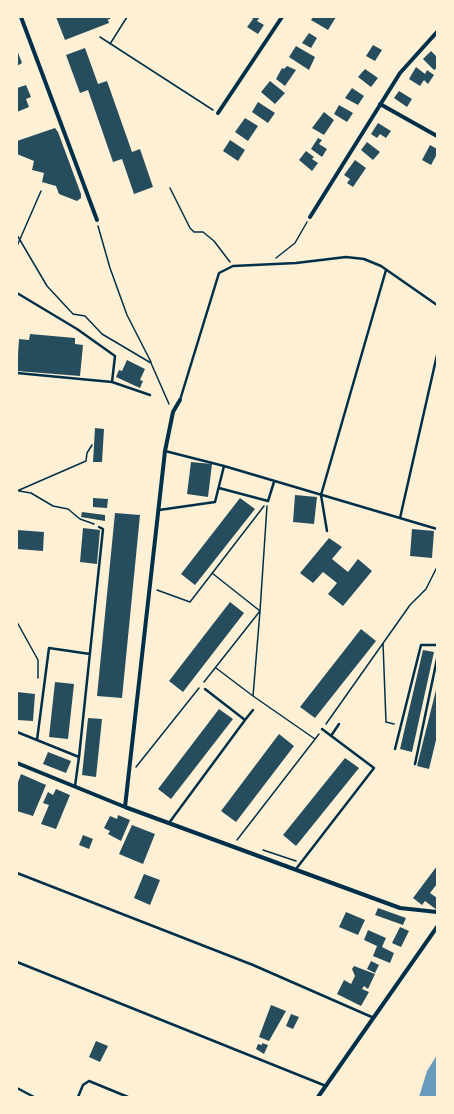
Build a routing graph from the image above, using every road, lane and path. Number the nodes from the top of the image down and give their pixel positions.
1 (21, 17) edge
2 (127, 17) edge
3 (282, 17) edge
4 (437, 32) edge
5 (100, 37) dead end
6 (110, 44) junction
7 (380, 104) junction
8 (218, 113) joint
9 (437, 136) edge
10 (170, 188) dead end
11 (41, 191) dead end
12 (310, 217) joint
13 (97, 220) joint
14 (17, 235) edge
15 (20, 239) junction
16 (17, 246) edge
17 (268, 263) junction
18 (233, 266) junction
19 (386, 270) junction
20 (17, 293) edge
21 (437, 305) edge
22 (437, 355) edge
23 (151, 363) junction
24 (17, 373) edge
25 (112, 382) junction
26 (150, 395) dead end
27 (180, 400) joint
28 (173, 412) junction
29 (92, 445) dead end
30 (165, 451) junction
31 (224, 466) junction
32 (274, 482) junction
33 (219, 488) junction
34 (17, 491) edge
35 (321, 495) junction
36 (268, 501) junction
37 (158, 510) junction
38 (400, 518) junction
39 (100, 527) joint
40 (437, 529) edge
41 (326, 530) dead end
42 (437, 567) edge
43 (212, 573) junction
44 (156, 589) dead end
45 (260, 611) junction
46 (17, 622) edge
47 (383, 643) junction
48 (437, 645) edge
49 (90, 654) junction
50 (437, 659) edge
51 (216, 667) junction
52 (38, 679) dead end
53 (205, 689) dead end
54 (253, 696) junction
55 (253, 710) dead end
56 (245, 720) junction
57 (339, 724) dead end
58 (401, 726) junction
59 (322, 729) junction
60 (17, 732) edge
61 (331, 736) junction
62 (315, 739) junction
63 (37, 740) junction
64 (394, 749) dead end
65 (79, 757) junction
66 (17, 763) edge
67 (415, 764) dead end
68 (135, 768) dead end
69 (75, 787) junction
70 (125, 807) junction
71 (168, 823) junction
72 (237, 840) dead end
73 (296, 869) junction
74 (17, 873) edge
75 (437, 912) edge
76 (437, 927) edge
77 (17, 962) edge
78 (374, 1018) junction
79 (326, 1086) junction
80 (17, 1088) edge
81 (34, 1097) edge
82 (78, 1097) edge
83 (128, 1097) edge
84 (318, 1097) edge

1 - 13 street
2 - 6 path
3 - 8 street
4 - 7 street
5 - 6 path
6 - 8 path
7 - 9 street
7 - 12 street
10 - 18 path
11 - 15 path
12 - 17 path
13 - 23 path
14 - 15 path
15 - 16 path
15 - 23 path
17 - 18 lane
17 - 19 lane
18 - 27 lane
19 - 21 lane
19 - 35 lane
20 - 25 lane
22 - 38 lane
23 - 28 path
24 - 25 lane
25 - 26 lane
27 - 28 street
28 - 30 street
29 - 34 path
30 - 31 lane
30 - 37 street
31 - 32 lane
31 - 33 lane
32 - 35 lane
32 - 36 lane
33 - 36 lane
33 - 37 lane
34 - 39 path
35 - 38 lane
35 - 41 lane
36 - 43 path
36 - 45 path
37 - 70 street
38 - 40 lane
39 - 49 lane
42 - 47 path
43 - 44 path
43 - 45 path
45 - 51 path
45 - 54 path
46 - 52 path
47 - 58 path
47 - 59 path
48 - 58 lane
49 - 63 lane
49 - 65 lane
50 - 67 lane
51 - 54 path
51 - 68 path
53 - 56 lane
54 - 62 path
55 - 56 lane
56 - 71 lane
57 - 61 lane
58 - 64 lane
59 - 61 lane
59 - 62 path
60 - 63 lane
61 - 73 lane
62 - 72 path
63 - 65 lane
65 - 69 lane
66 - 69 street
69 - 70 street
70 - 71 street
71 - 73 street
73 - 75 street
74 - 78 lane
76 - 78 street
77 - 79 lane
78 - 79 street
79 - 84 street
80 - 81 lane
82 - 83 lane

